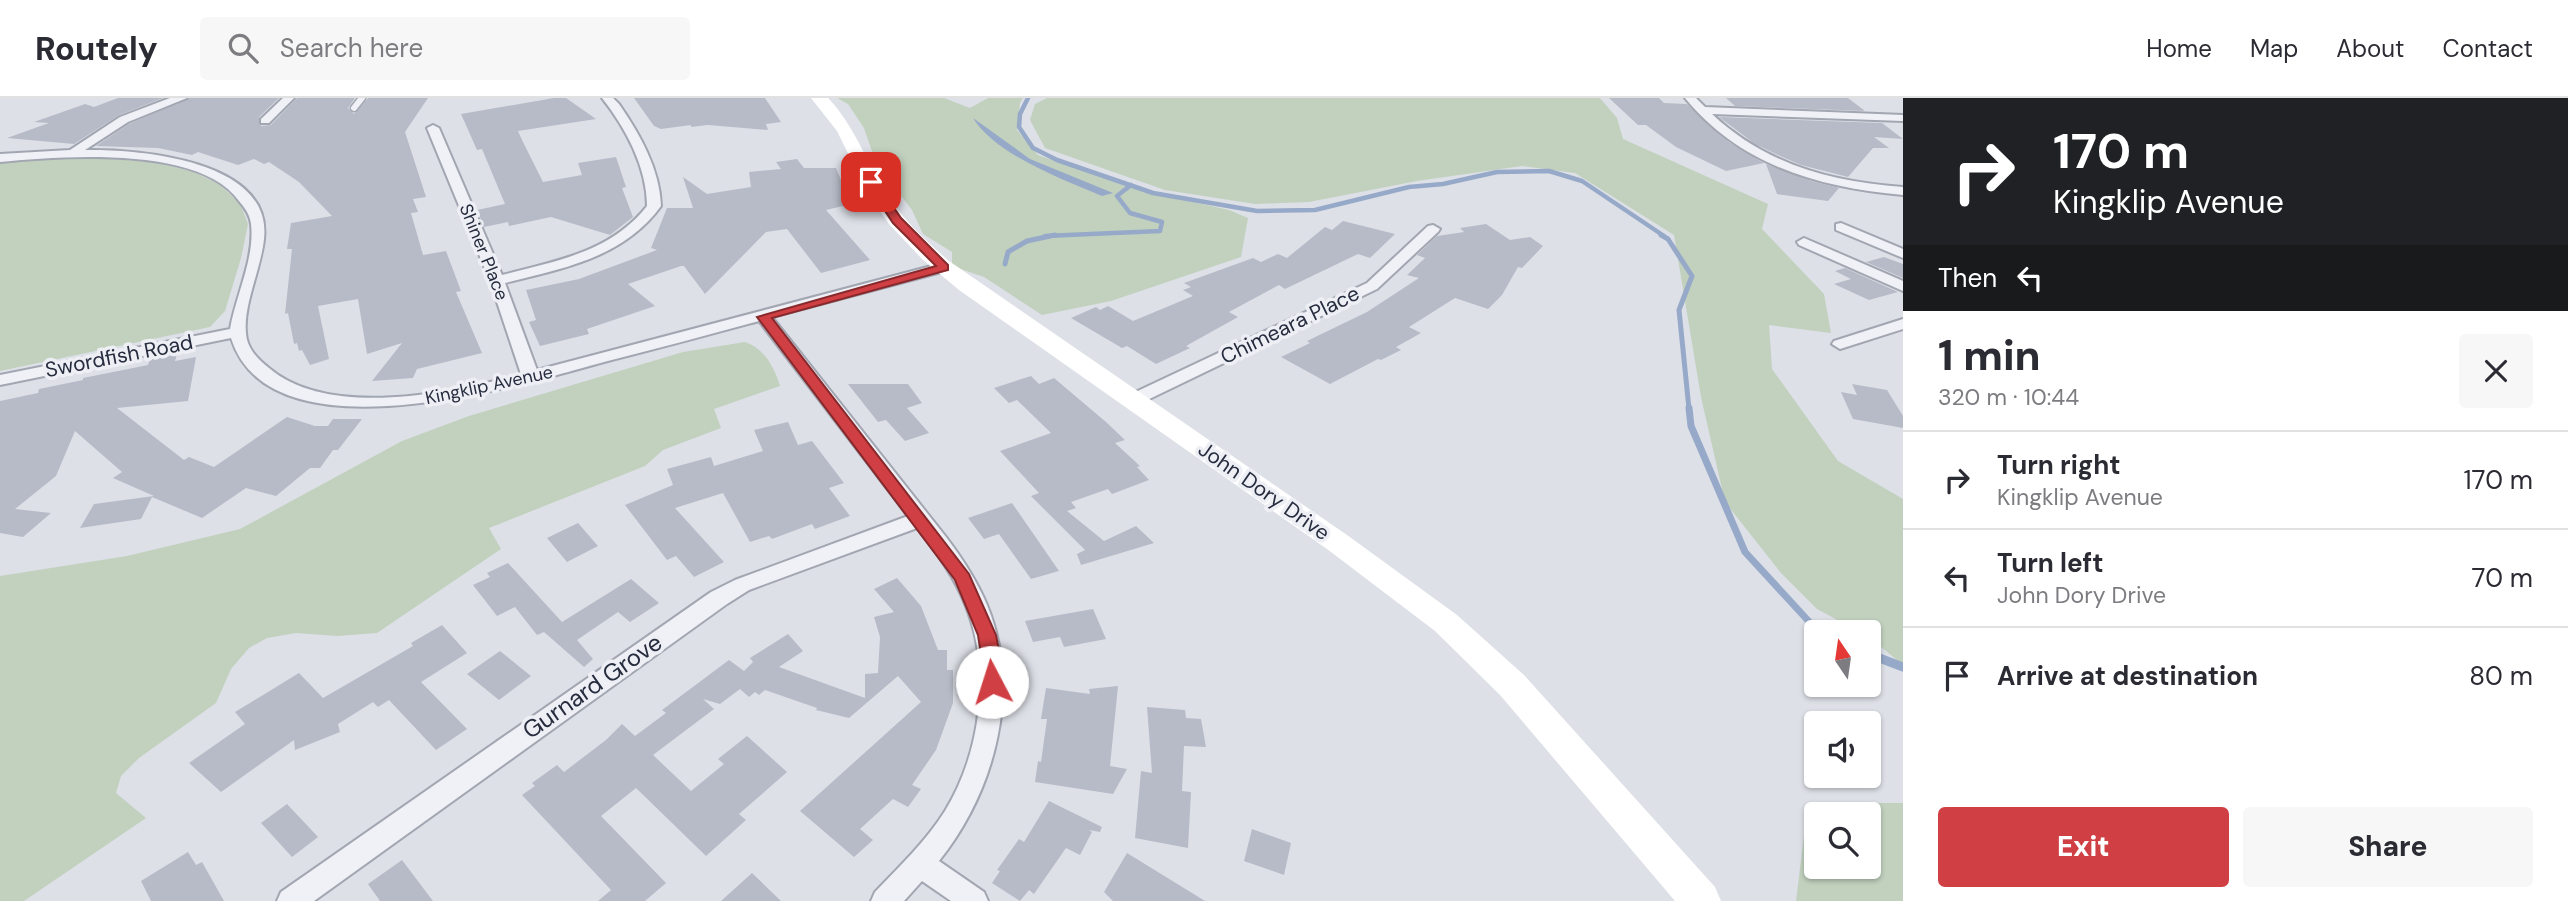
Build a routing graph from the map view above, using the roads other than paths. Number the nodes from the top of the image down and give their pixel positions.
1 (182, 98) edge
2 (289, 98) edge
3 (362, 98) edge
4 (607, 98) edge
5 (819, 98) edge
6 (1689, 98) edge
7 (354, 108) dead end
8 (1702, 110) junction
9 (1903, 118) edge
10 (265, 121) dead end
11 (433, 128) dead end
12 (73, 153) junction
13 (0, 158) edge
14 (1903, 191) edge
15 (1841, 227) dead end
16 (1433, 229) dead end
17 (1804, 242) dead end
18 (1903, 254) edge
19 (944, 267) junction
20 (497, 281) junction
21 (1903, 287) edge
22 (764, 317) junction
23 (1903, 324) edge
24 (237, 332) junction
25 (1840, 344) dead end
26 (531, 378) junction
27 (0, 380) edge
28 (1133, 400) junction
29 (920, 519) junction
30 (921, 864) junction
31 (291, 901) edge
32 (885, 901) edge
33 (974, 901) edge
34 (1701, 901) edge

1 - 12 street
2 - 10 street
3 - 7 lane
4 - 20 street
5 - 19 street, John Dory Drive
6 - 8 street
8 - 9 street
8 - 14 street
11 - 20 street, Shiner Place
12 - 13 street
12 - 24 street
15 - 18 street
16 - 28 street, Chimeara Place
17 - 21 street
19 - 22 street, Kingklip Avenue
19 - 28 street, John Dory Drive
20 - 26 street, Shiner Place
22 - 26 street, Kingklip Avenue
22 - 29 street
23 - 25 street
24 - 26 street, Kingklip Avenue
24 - 27 street, Swordfish Road
28 - 34 street, John Dory Drive
29 - 30 street
29 - 31 street, Gurnard Grove
30 - 32 street
30 - 33 street

